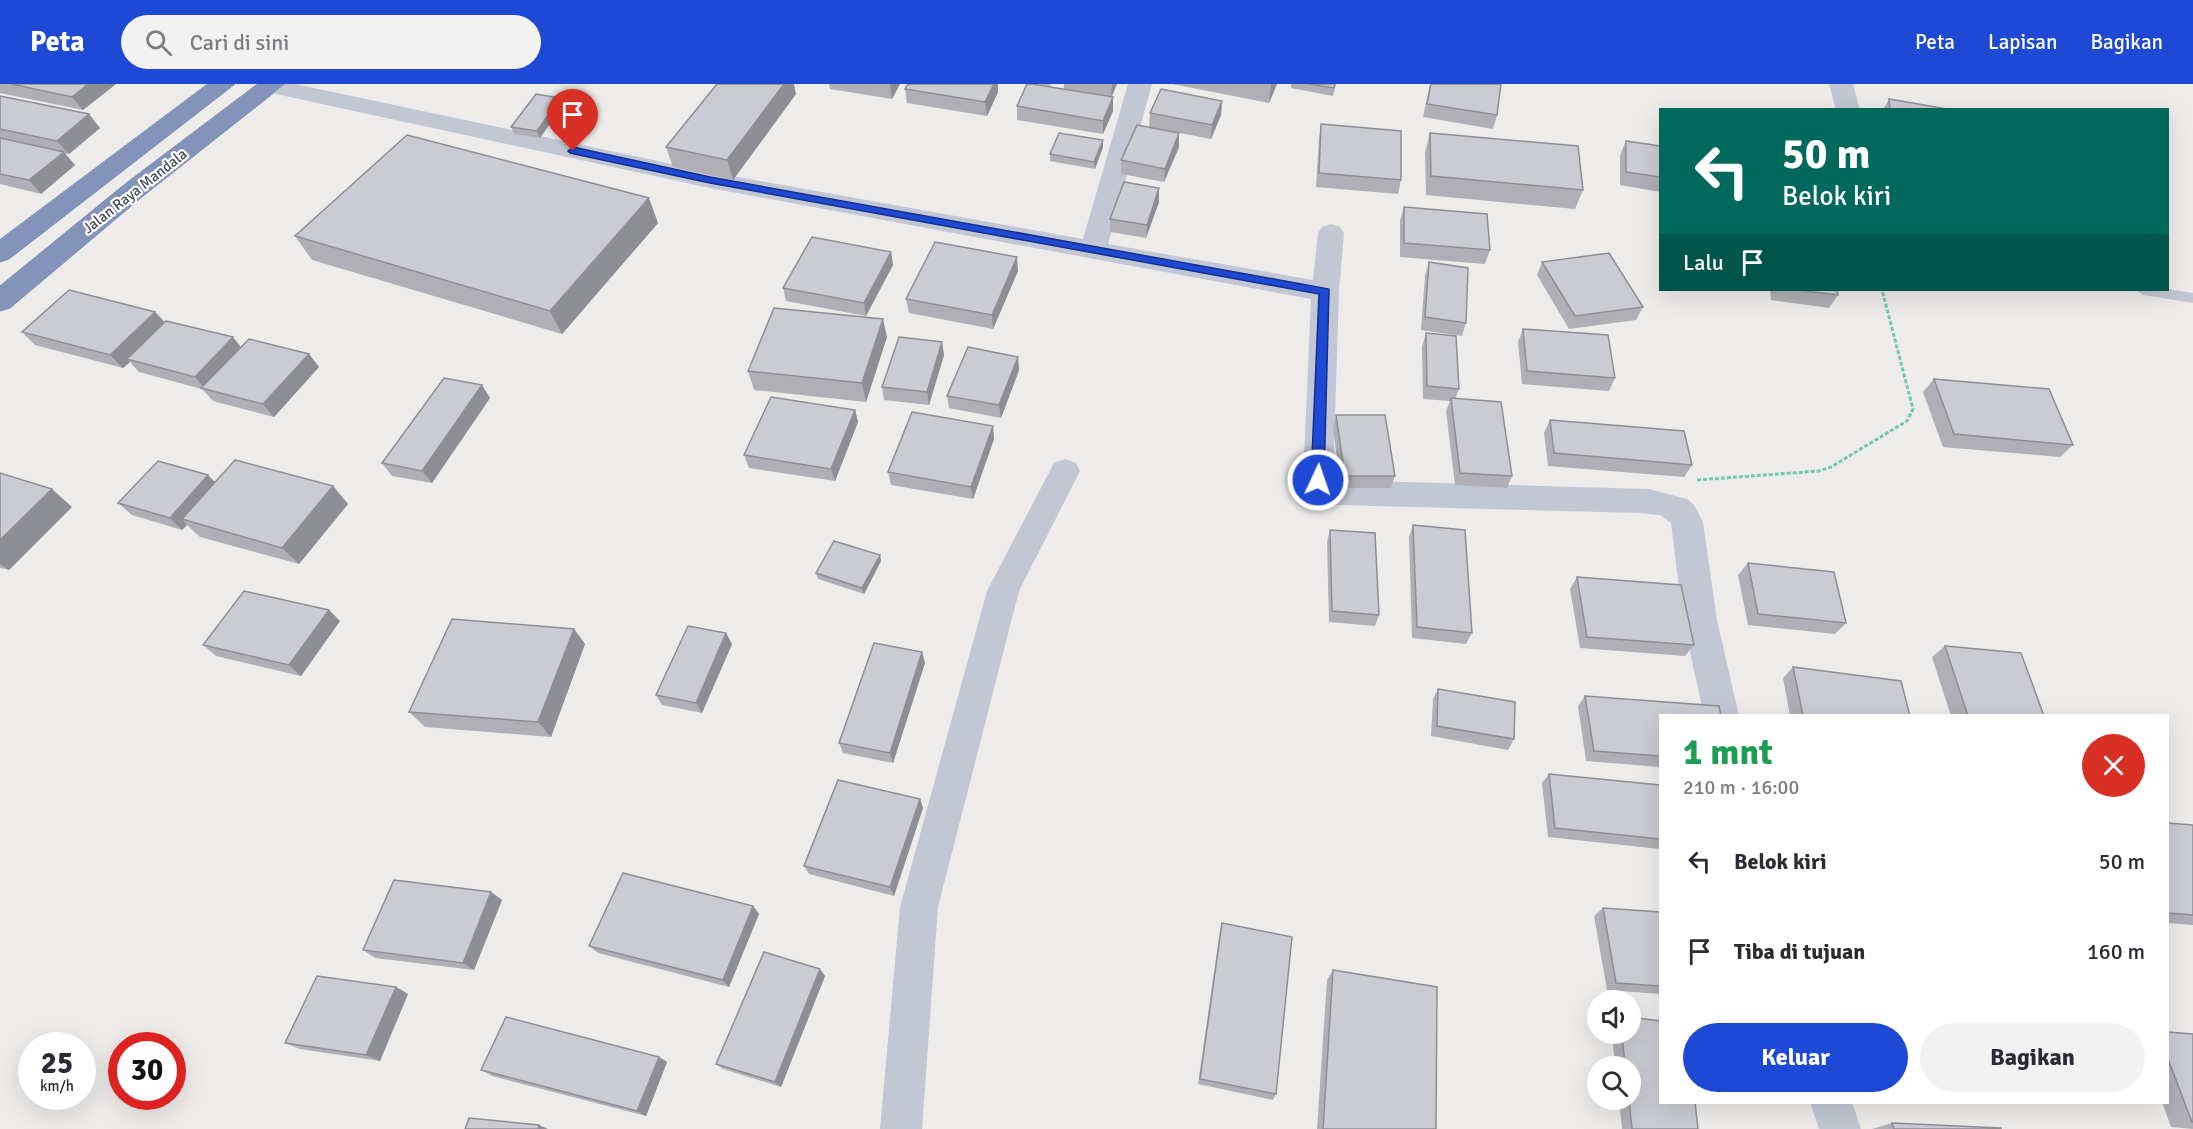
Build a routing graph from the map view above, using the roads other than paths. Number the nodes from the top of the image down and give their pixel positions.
1 (224, 84) edge
2 (1140, 84) edge
3 (1841, 84) edge
4 (272, 85) edge
5 (1847, 108) edge
6 (1331, 233) dead end
7 (1094, 251) junction
8 (0, 253) edge
9 (2149, 291) edge
10 (1325, 292) junction
11 (2193, 298) edge
12 (0, 301) edge
13 (1065, 471) dead end
14 (1722, 714) edge
15 (1832, 1104) edge
16 (901, 1129) edge
17 (1840, 1129) edge

1 - 8 highway, Jalan Raya Mandala
2 - 7 street
3 - 5 street
4 - 7 street
4 - 12 highway, Jalan Raya Mandala
6 - 10 street
7 - 10 street
9 - 11 lane
10 - 14 street
13 - 16 street
15 - 17 street

